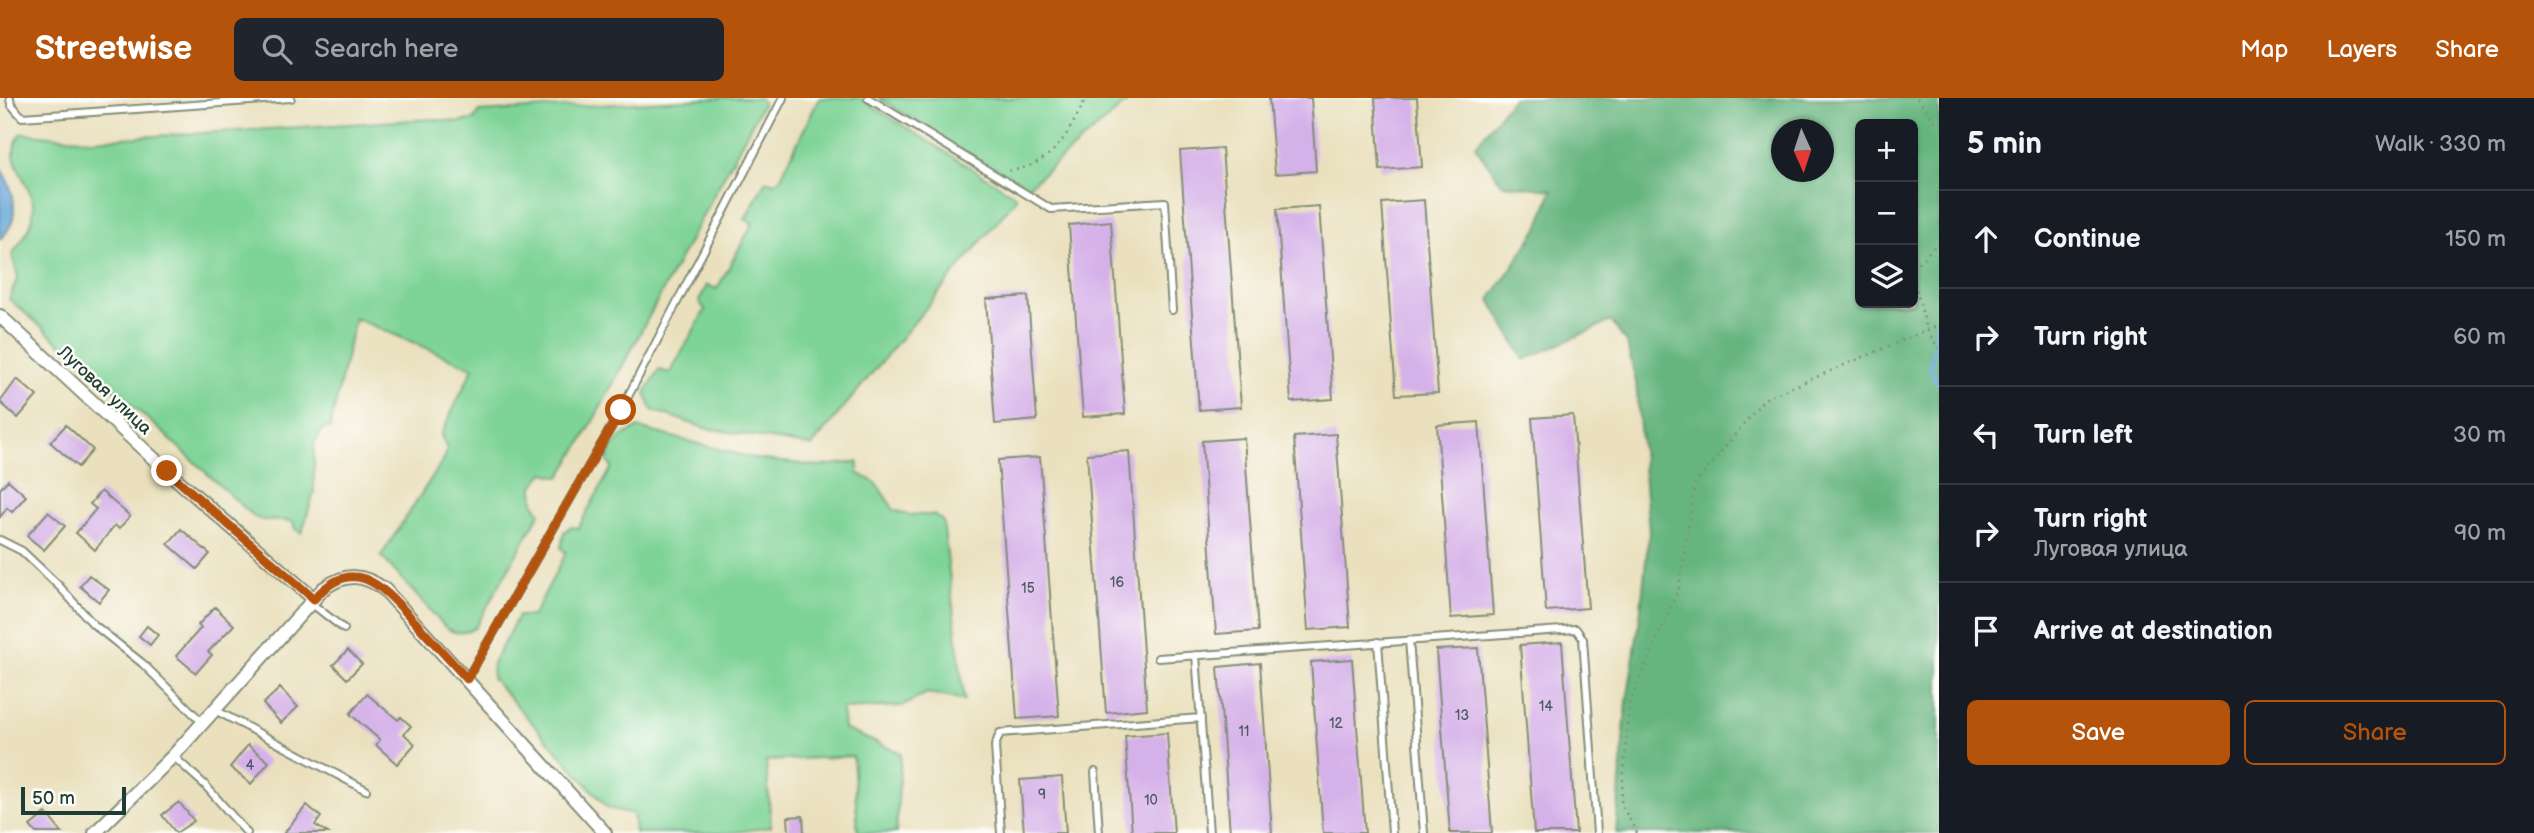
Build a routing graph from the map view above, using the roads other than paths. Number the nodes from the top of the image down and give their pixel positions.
1 (10, 98) edge
2 (291, 98) edge
3 (783, 98) edge
4 (868, 98) edge
5 (211, 101) edge
6 (1172, 310) dead end
7 (0, 316) edge
8 (0, 540) edge
9 (312, 601) junction
10 (344, 629) dead end
11 (1409, 640) junction
12 (1378, 642) junction
13 (1196, 655) junction
14 (1158, 658) dead end
15 (467, 679) junction
16 (215, 710) junction
17 (1201, 718) junction
18 (203, 723) junction
19 (173, 756) junction
20 (1095, 772) dead end
21 (366, 790) dead end
22 (95, 833) edge
23 (247, 833) edge
24 (605, 833) edge
25 (1001, 833) edge
26 (1099, 833) edge
27 (1209, 833) edge
28 (1392, 833) edge
29 (1424, 833) edge
30 (1597, 833) edge

1 - 5 lane
2 - 5 lane
3 - 15 lane
4 - 6 lane
7 - 9 street, Луговая улица
8 - 18 lane
9 - 10 lane
9 - 15 street
9 - 16 street
11 - 12 lane
11 - 29 lane
11 - 30 lane
12 - 13 lane
12 - 28 lane
13 - 14 lane
13 - 17 lane
15 - 24 street
16 - 18 street
16 - 21 lane
17 - 25 lane
17 - 27 lane
18 - 19 street
19 - 22 street
19 - 23 lane
20 - 26 lane

